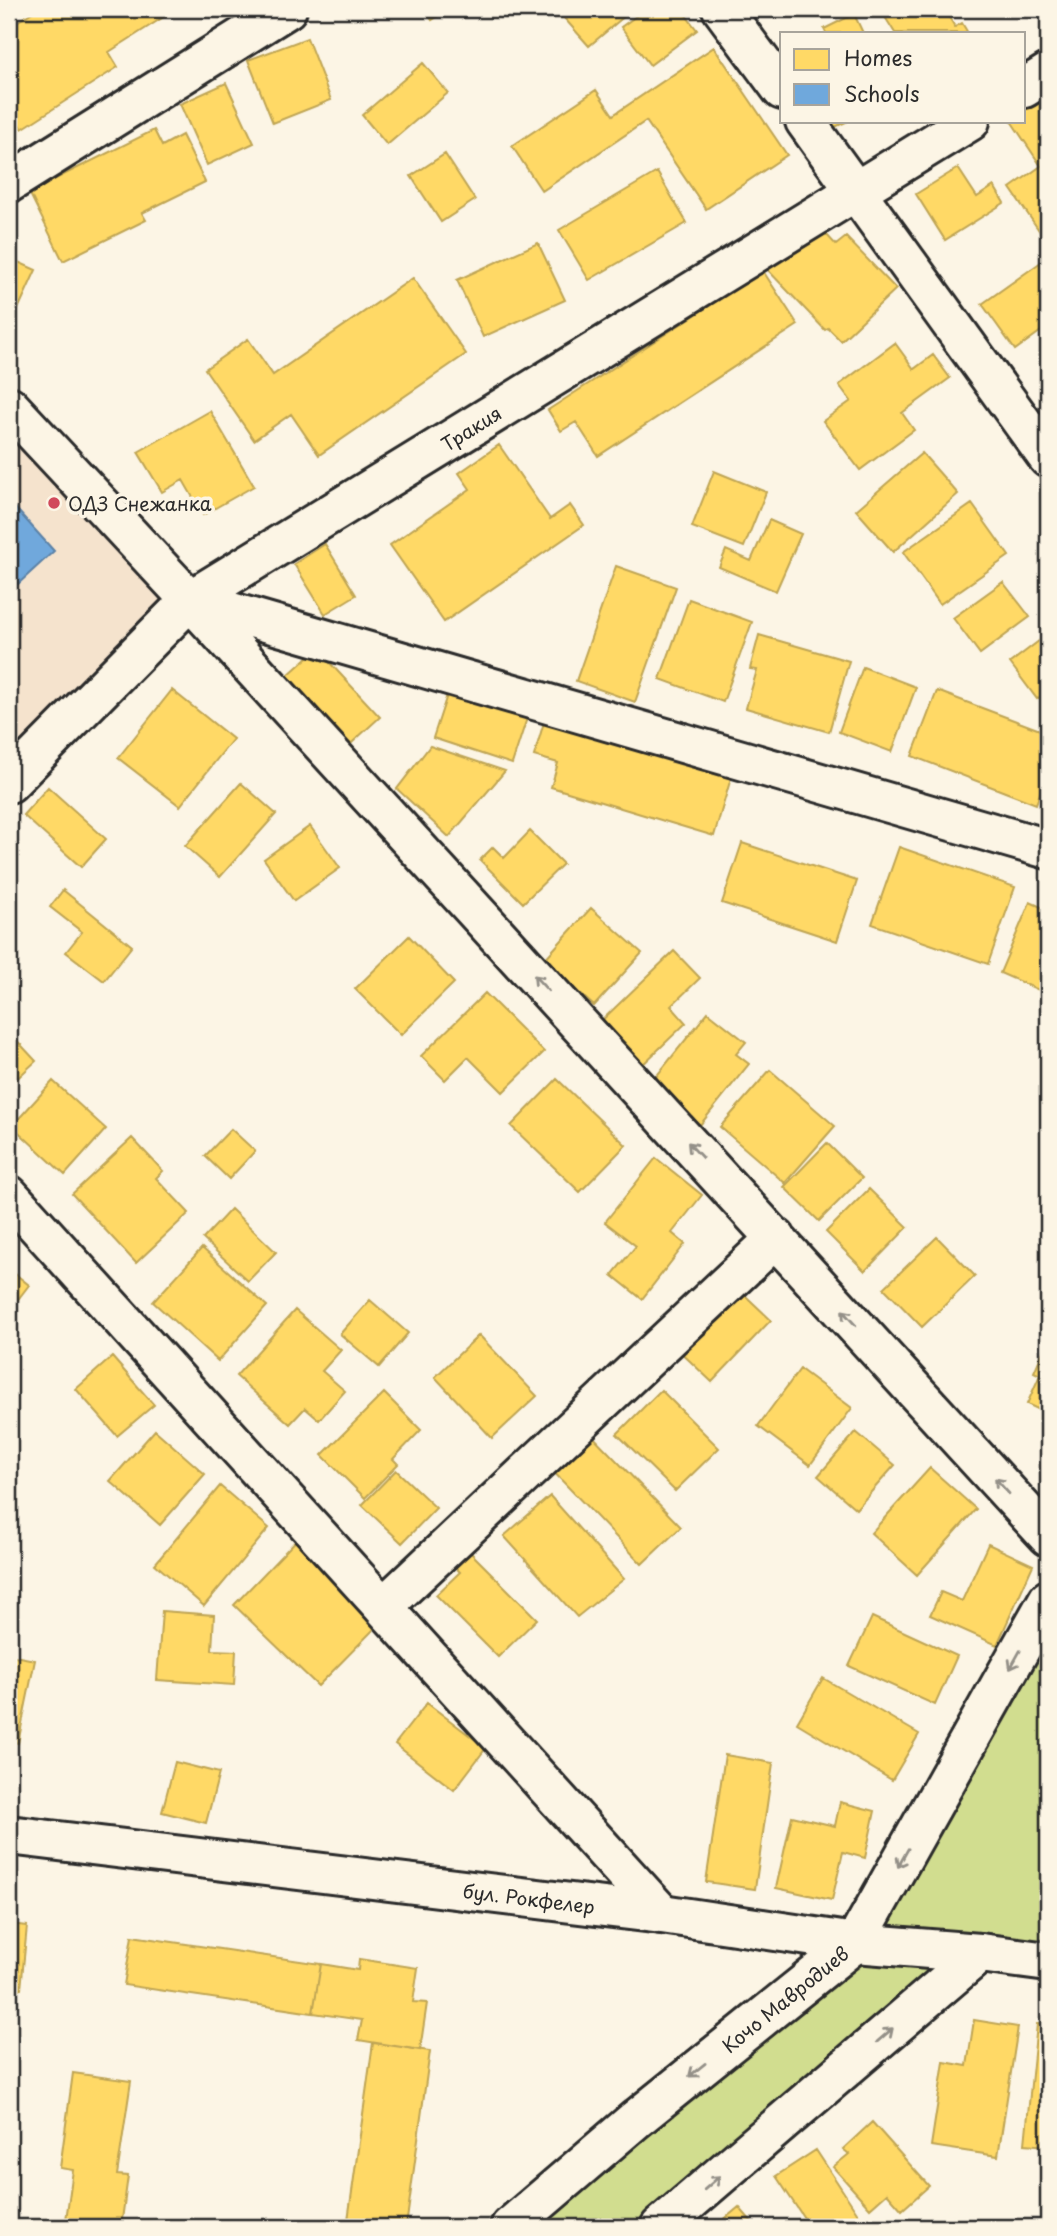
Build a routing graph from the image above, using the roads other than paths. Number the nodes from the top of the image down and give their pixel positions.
1 (286, 9) edge
2 (722, 9) edge
3 (1048, 73) edge
4 (780, 87) edge
5 (1026, 87) edge
6 (806, 122) edge
7 (969, 122) edge
8 (9, 183) edge
9 (857, 191) junction
10 (9, 406) edge
11 (1048, 458) edge
12 (190, 600) junction
13 (9, 783) edge
14 (1048, 849) edge
15 (9, 1195) edge
16 (776, 1238) junction
17 (1048, 1536) edge
18 (1048, 1600) edge
19 (383, 1607) junction
20 (9, 1835) edge
21 (662, 1914) junction
22 (855, 1943) junction
23 (980, 1954) junction
24 (1048, 1962) edge
25 (510, 2227) edge
26 (660, 2227) edge

1 - 8 street
2 - 4 street
3 - 5 street
6 - 9 street
7 - 9 street, Тракия
9 - 11 street
9 - 12 street, Тракия
10 - 12 street
12 - 13 street, Тракия
12 - 14 street
16 -> 12 street
15 - 19 street
17 -> 16 street
16 - 19 street
18 -> 22 street, Кочо Мавродиев
19 - 21 street
20 - 21 street, бул. Рокфелер
21 - 22 street, бул. Рокфелер
22 - 23 street, бул. Рокфелер
22 -> 25 street, Кочо Мавродиев
23 - 24 street, бул. Рокфелер
26 -> 23 street

